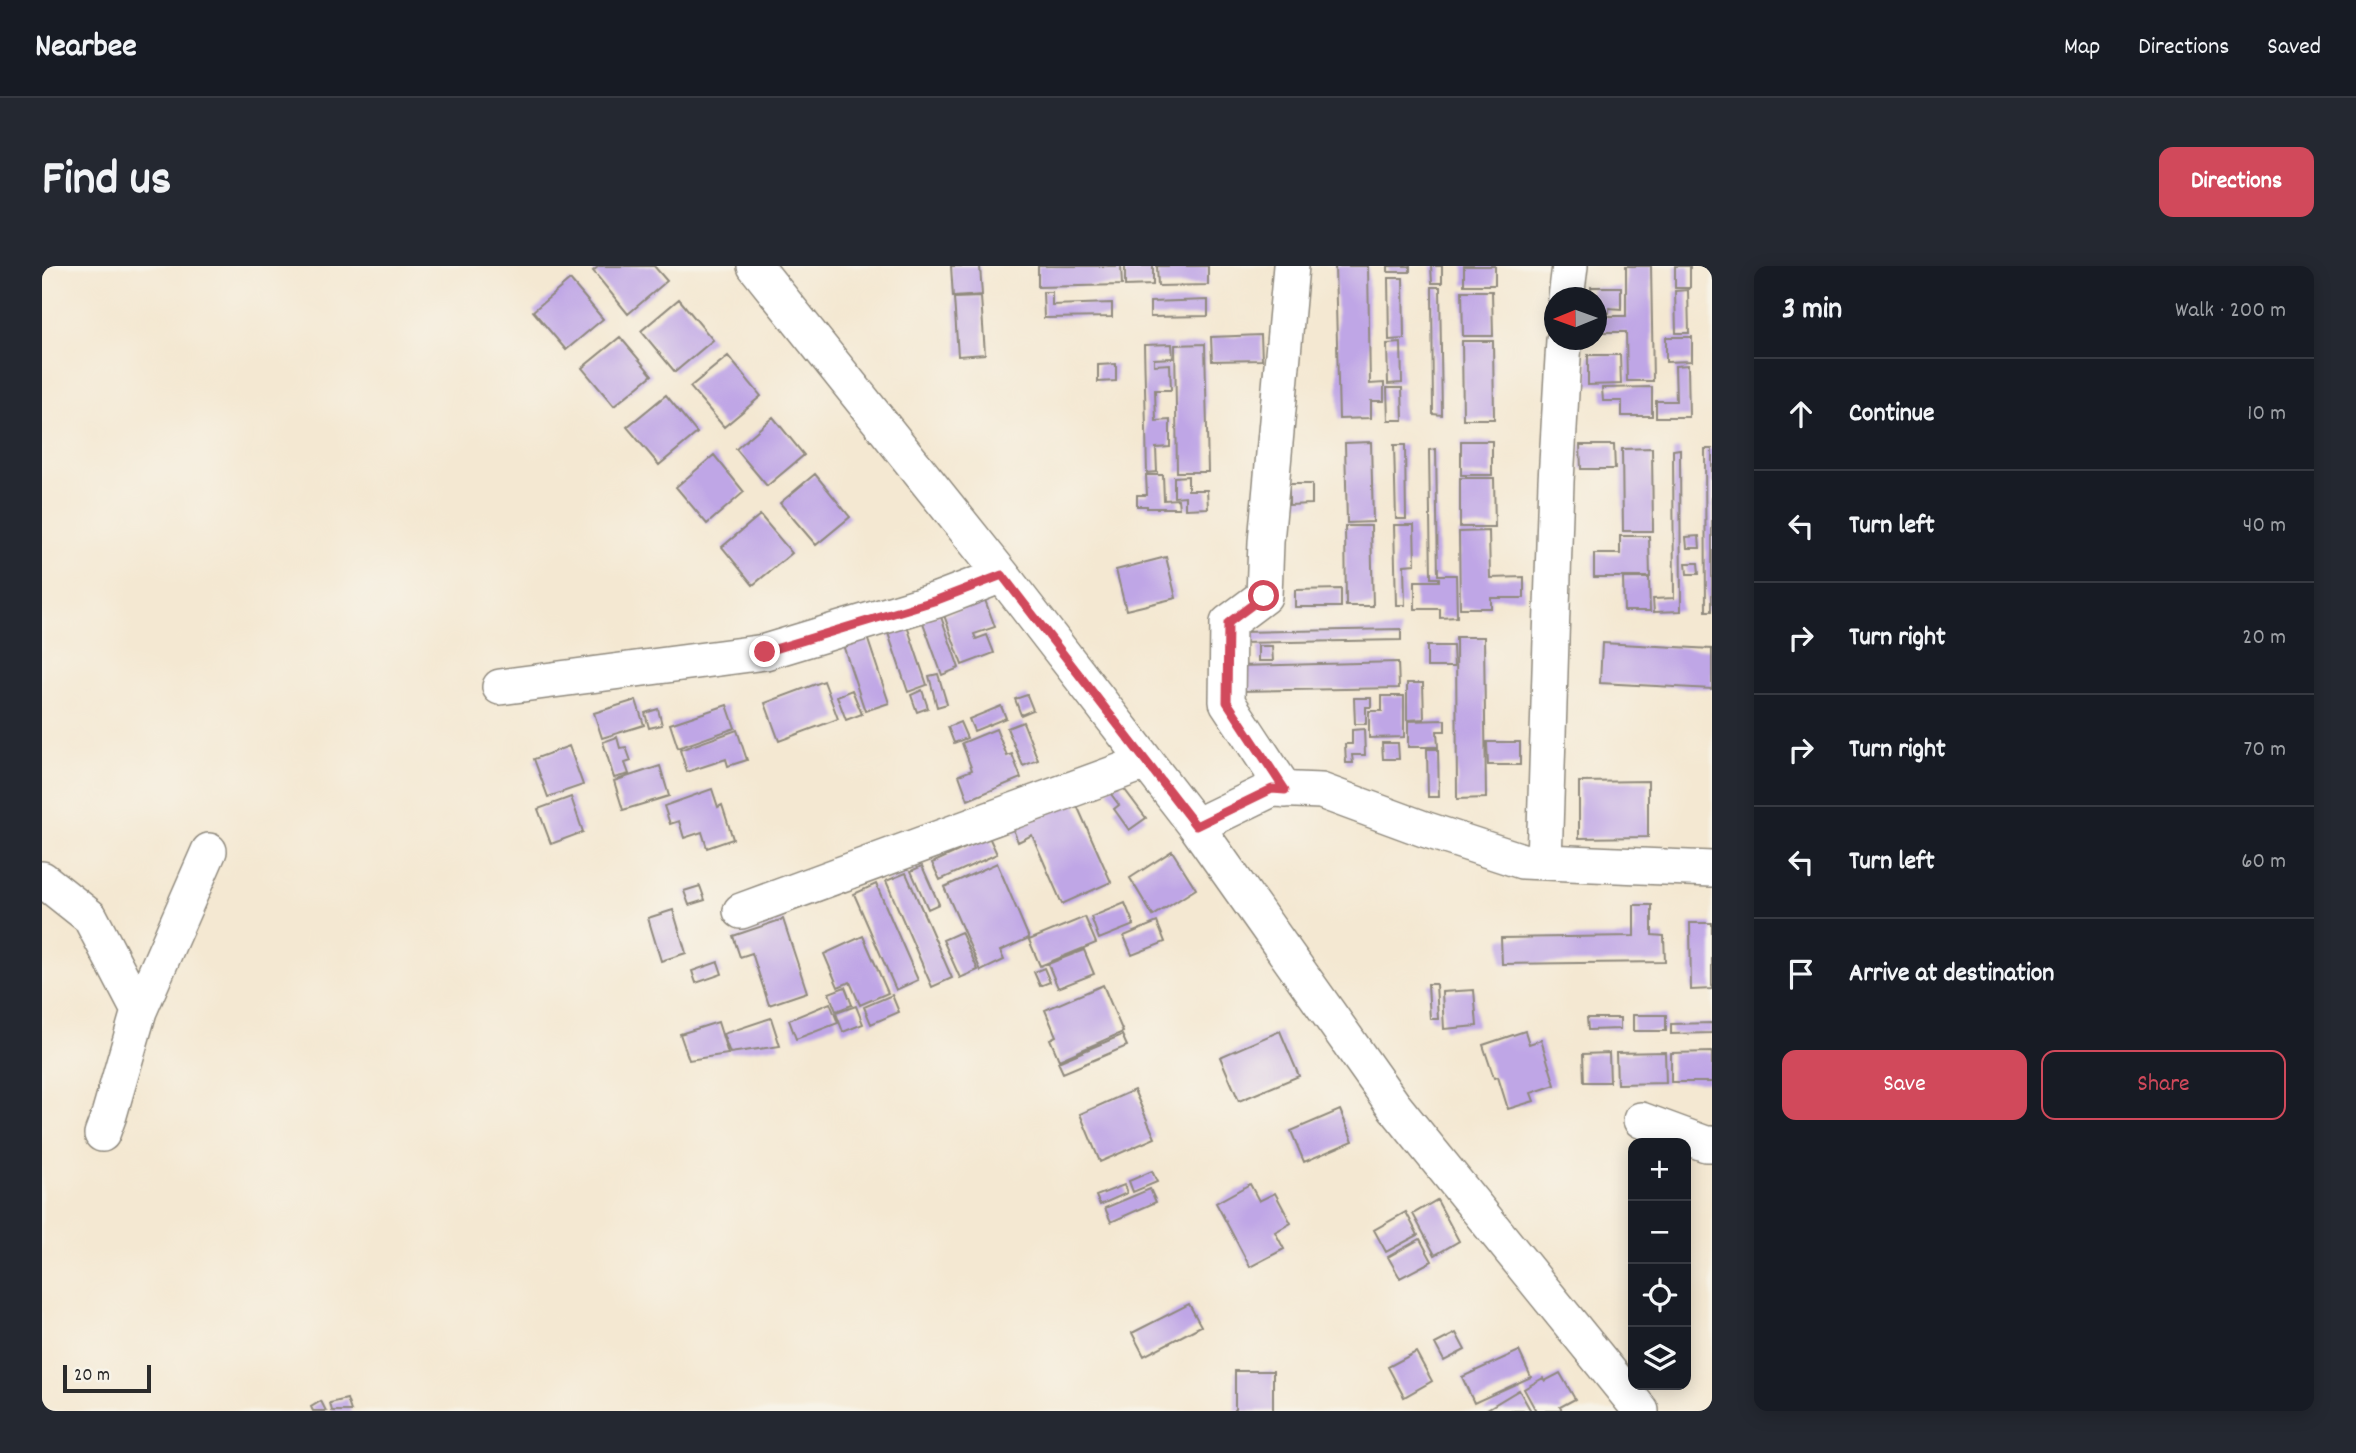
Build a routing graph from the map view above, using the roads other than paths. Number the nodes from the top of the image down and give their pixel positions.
1 (755, 266) edge
2 (1291, 266) edge
3 (1570, 266) edge
4 (1567, 287) edge
5 (1563, 350) edge
6 (1002, 575) junction
7 (500, 687) dead end
8 (1146, 762) junction
9 (1285, 790) junction
10 (1196, 826) junction
11 (209, 851) dead end
12 (1544, 862) junction
13 (1712, 869) edge
14 (42, 878) edge
15 (741, 911) dead end
16 (139, 1011) junction
17 (1641, 1121) dead end
18 (102, 1134) dead end
19 (1712, 1144) edge
20 (1641, 1411) edge

1 - 6 street
2 - 9 street
3 - 4 street
5 - 12 street
6 - 7 street
6 - 8 street
8 - 10 street
8 - 15 street
9 - 10 street
9 - 12 street
10 - 20 street
11 - 16 street
12 - 13 street
14 - 16 street
16 - 18 street
17 - 19 street

